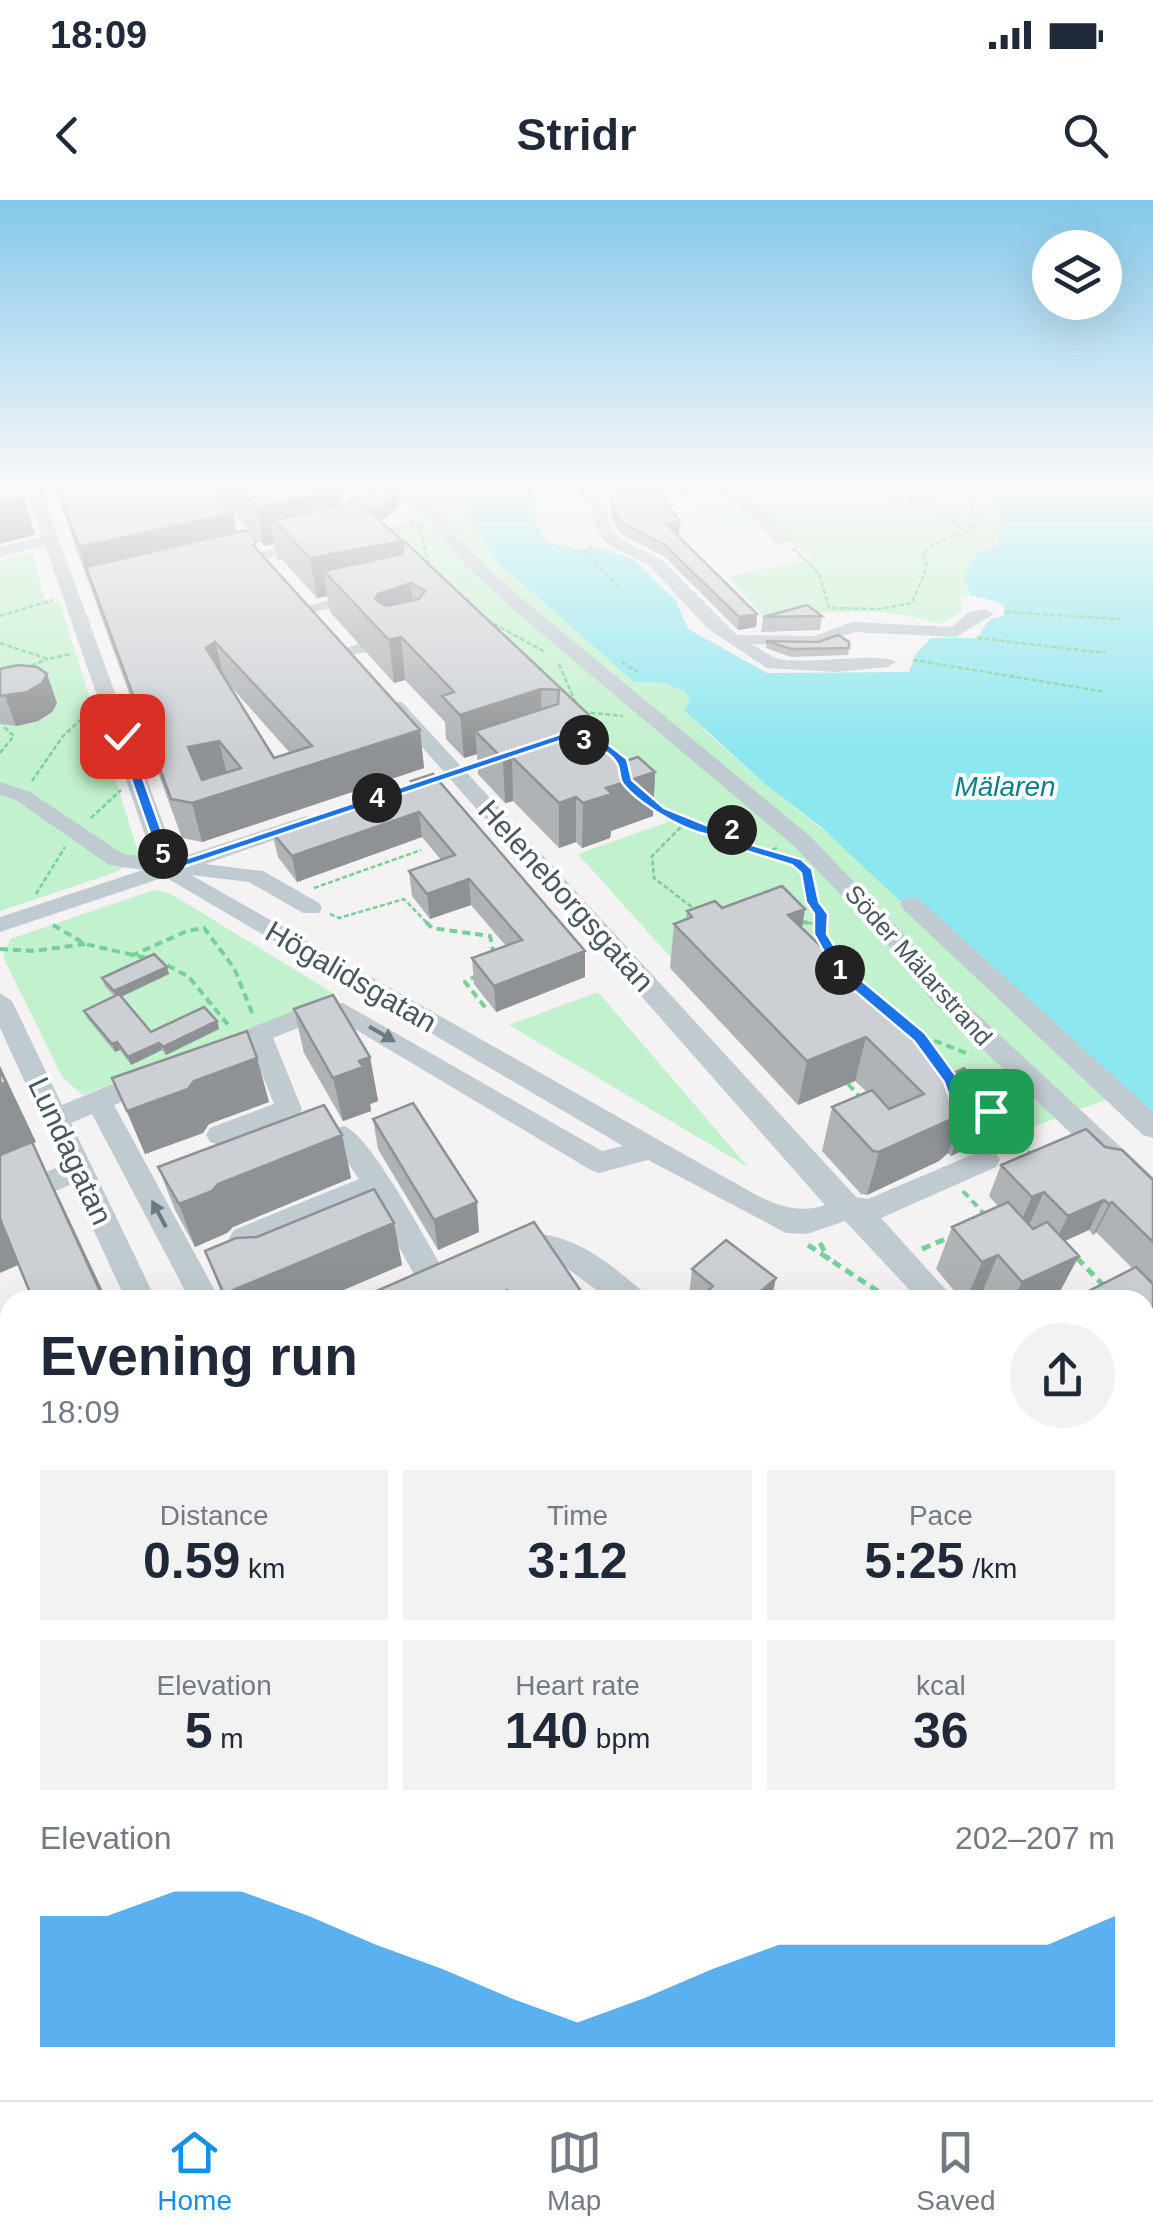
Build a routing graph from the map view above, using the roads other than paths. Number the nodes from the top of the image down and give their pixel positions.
1 (68, 574) edge
2 (484, 574) edge
3 (666, 574) edge
4 (380, 591) edge
5 (994, 613) road end
6 (736, 642) junction
7 (345, 647) edge
8 (887, 662) dead end
9 (382, 692) edge
10 (0, 788) edge
11 (322, 817) edge
12 (168, 868) junction
13 (301, 902) road end
14 (911, 904) dead end
15 (0, 925) edge
16 (0, 1001) edge
17 (250, 1038) junction
18 (993, 1057) junction
19 (98, 1100) junction
20 (54, 1118) junction
21 (1153, 1128) edge
22 (220, 1136) dead end
23 (344, 1136) edge
24 (989, 1148) road end
25 (651, 1149) junction
26 (1153, 1169) edge
27 (78, 1170) junction
28 (376, 1184) junction
29 (1147, 1196) edge
30 (0, 1203) edge
31 (846, 1208) junction
32 (392, 1210) junction
33 (364, 1222) edge
34 (290, 1252) edge
35 (136, 1290) edge
36 (200, 1290) edge
37 (619, 1290) edge
38 (926, 1290) edge

1 - 12 street
2 - 18 street, Söder Mälarstrand
3 - 6 street
4 - 7 street
5 - 6 street
6 - 8 street
9 - 31 street, Heleneborgsgatan
10 - 12 street
11 - 12 street
12 - 13 street
12 - 15 street
12 - 25 street, Högalidsgatan
14 - 21 street
16 - 20 street, Lundagatan
17 - 19 street
17 - 22 street
17 -> 25 street
18 - 26 street, Söder Mälarstrand
18 - 29 street, Söder Mälarstrand
19 - 20 street
36 -> 19 street, Lundagatan
20 - 27 street, Lundagatan
23 - 28 street
24 - 31 street
25 - 31 street, Högalidsgatan
27 - 30 street
27 - 35 street, Lundagatan
28 - 32 street
28 - 34 street
31 - 38 street, Heleneborgsgatan
32 - 33 street
32 - 37 street

